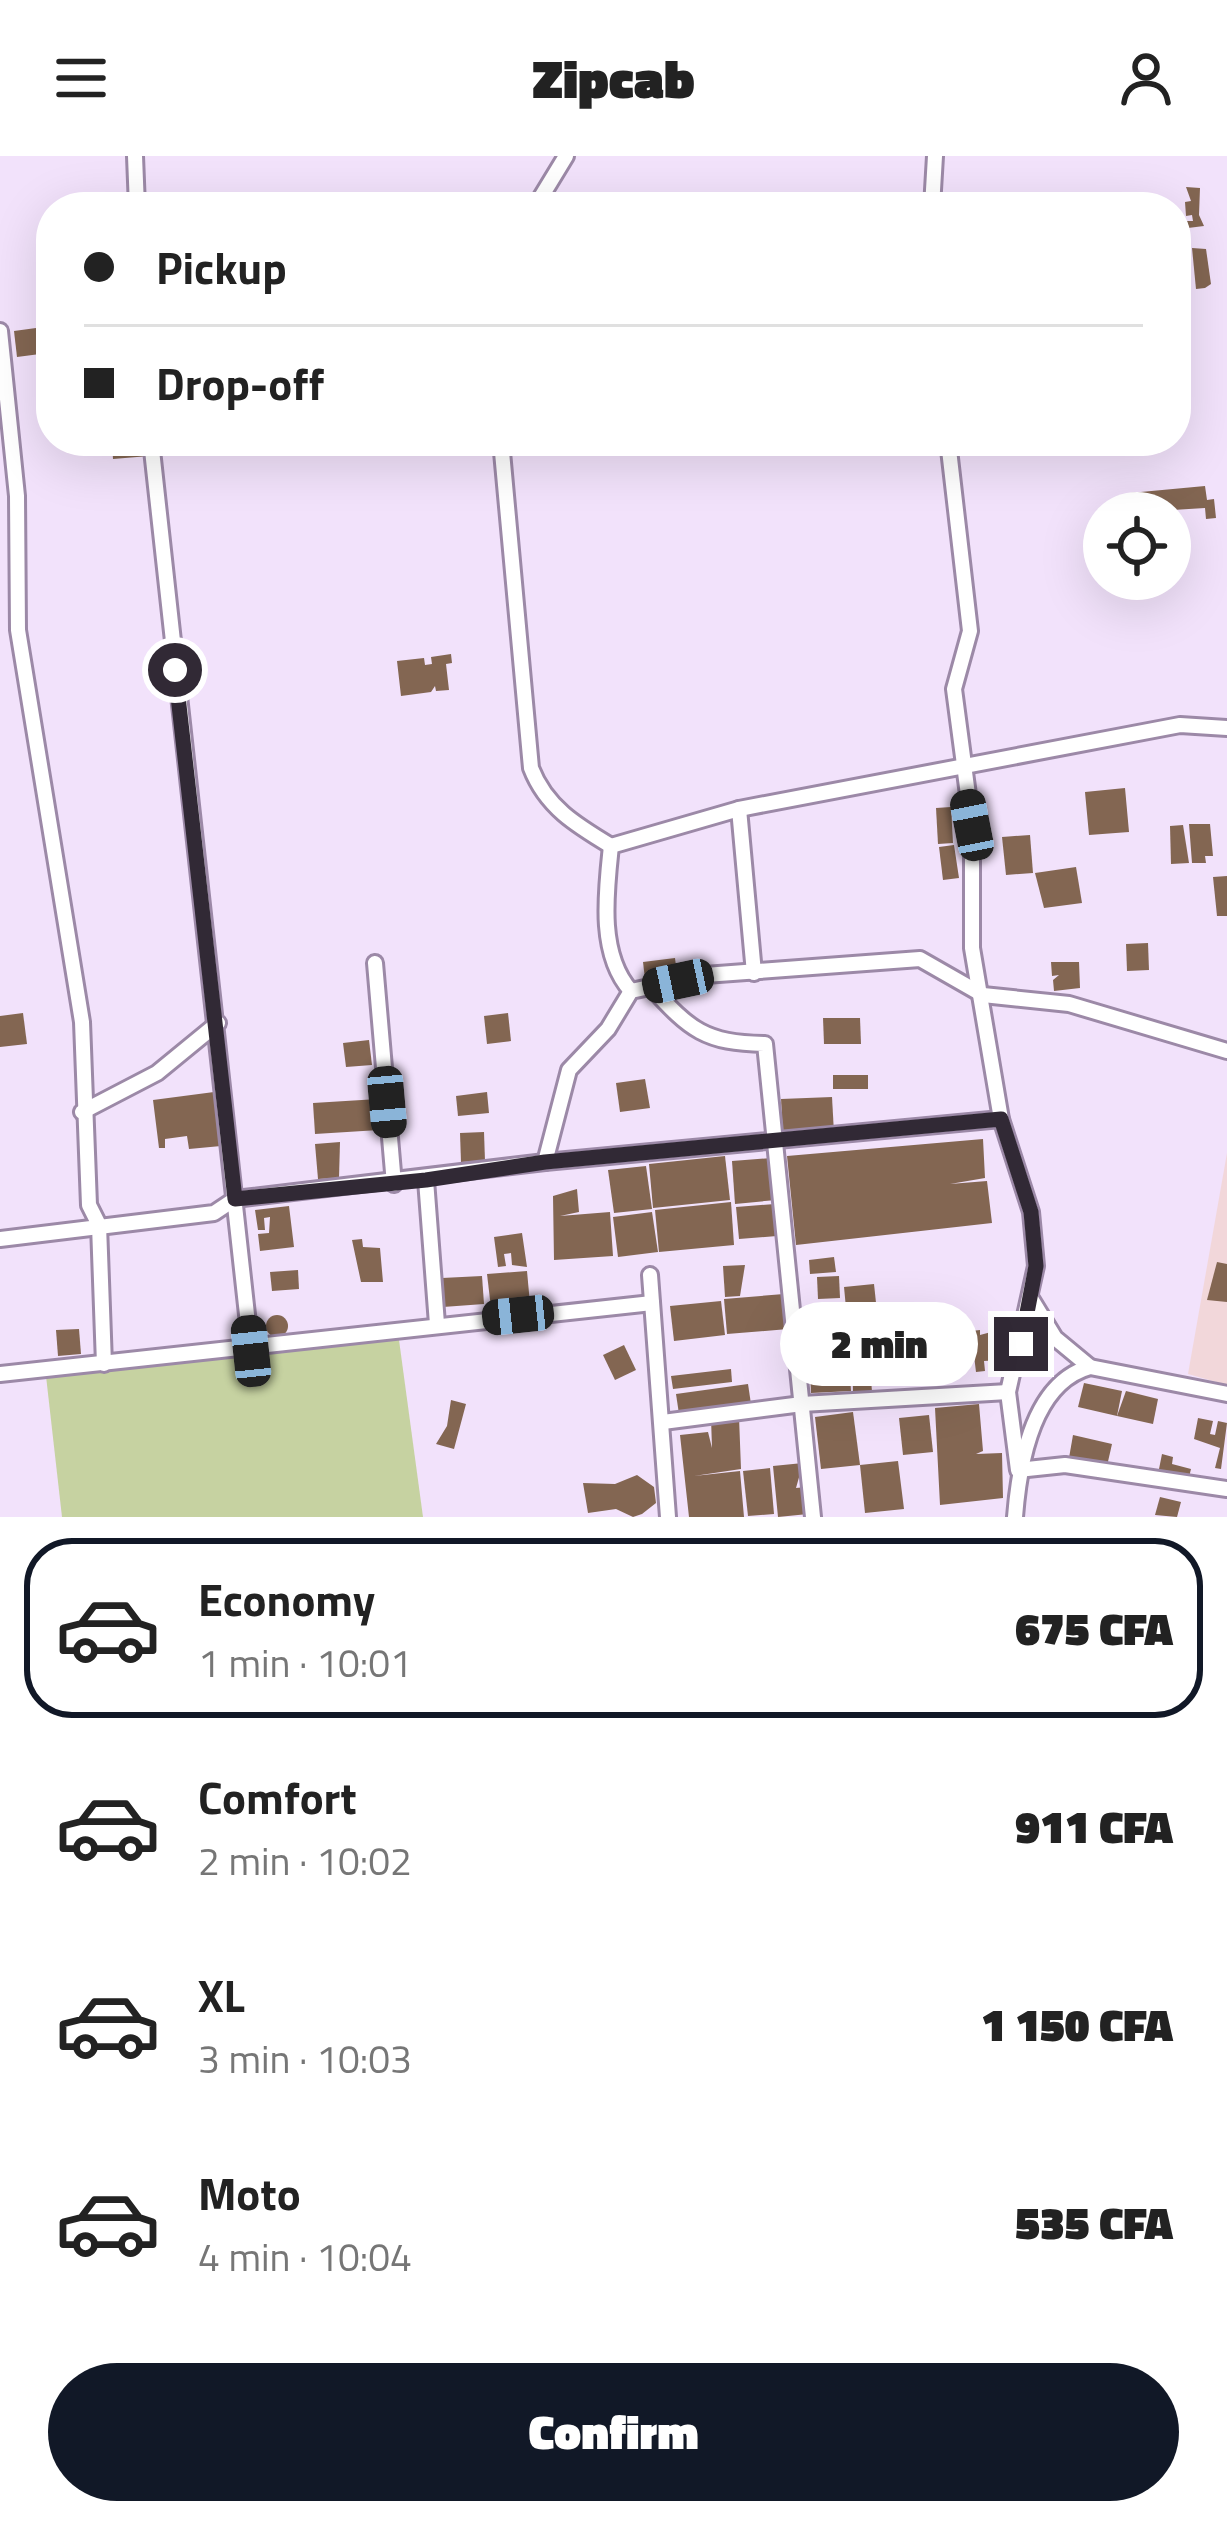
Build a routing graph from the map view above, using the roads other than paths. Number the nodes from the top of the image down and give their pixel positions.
1 (135, 156) edge
2 (566, 156) edge
3 (935, 156) edge
4 (136, 192) edge
5 (544, 192) edge
6 (933, 192) edge
7 (0, 331) edge
8 (153, 456) edge
9 (502, 456) edge
10 (950, 456) edge
11 (1227, 728) edge
12 (960, 767) junction
13 (739, 809) junction
14 (611, 846) junction
15 (375, 963) dead end
16 (754, 973) junction
17 (651, 987) junction
18 (631, 992) junction
19 (983, 994) junction
20 (218, 1023) junction
21 (1227, 1051) edge
22 (82, 1112) junction
23 (1001, 1119) junction
24 (775, 1144) junction
25 (545, 1162) junction
26 (426, 1180) junction
27 (394, 1184) junction
28 (235, 1199) junction
29 (100, 1225) junction
30 (0, 1239) edge
31 (650, 1275) dead end
32 (1030, 1297) junction
33 (652, 1304) junction
34 (437, 1324) junction
35 (251, 1351) junction
36 (104, 1364) junction
37 (1090, 1367) junction
38 (0, 1374) edge
39 (1008, 1392) junction
40 (1227, 1394) edge
41 (802, 1404) junction
42 (663, 1422) junction
43 (1018, 1470) junction
44 (1227, 1489) edge
45 (668, 1517) edge
46 (814, 1517) edge
47 (1015, 1517) edge

1 - 4 street
2 - 5 street
3 - 6 street
7 - 22 street
8 - 20 street
9 - 14 street
10 - 12 street
11 - 12 street
12 - 13 street
12 - 19 street
13 - 14 street
13 - 16 street
14 - 18 street
15 - 27 street
16 - 17 street
16 - 19 street
17 - 18 street
17 - 24 street
18 - 25 street
19 - 21 street
19 - 23 street
20 - 22 street
20 - 28 street
22 - 29 street
23 - 24 street
23 - 32 street
24 - 25 street
24 - 41 street
25 - 26 street
26 - 27 street
26 - 34 street
27 - 28 street
28 - 29 street
28 - 35 street
29 - 30 street
29 - 36 street
31 - 33 street
32 - 37 street
32 - 39 street
33 - 34 street
33 - 42 street
34 - 35 street
35 - 36 street
36 - 38 street
37 - 40 street
37 - 43 street
39 - 41 street
39 - 43 street
41 - 42 street
41 - 46 street
42 - 45 street
43 - 44 street
43 - 47 street

